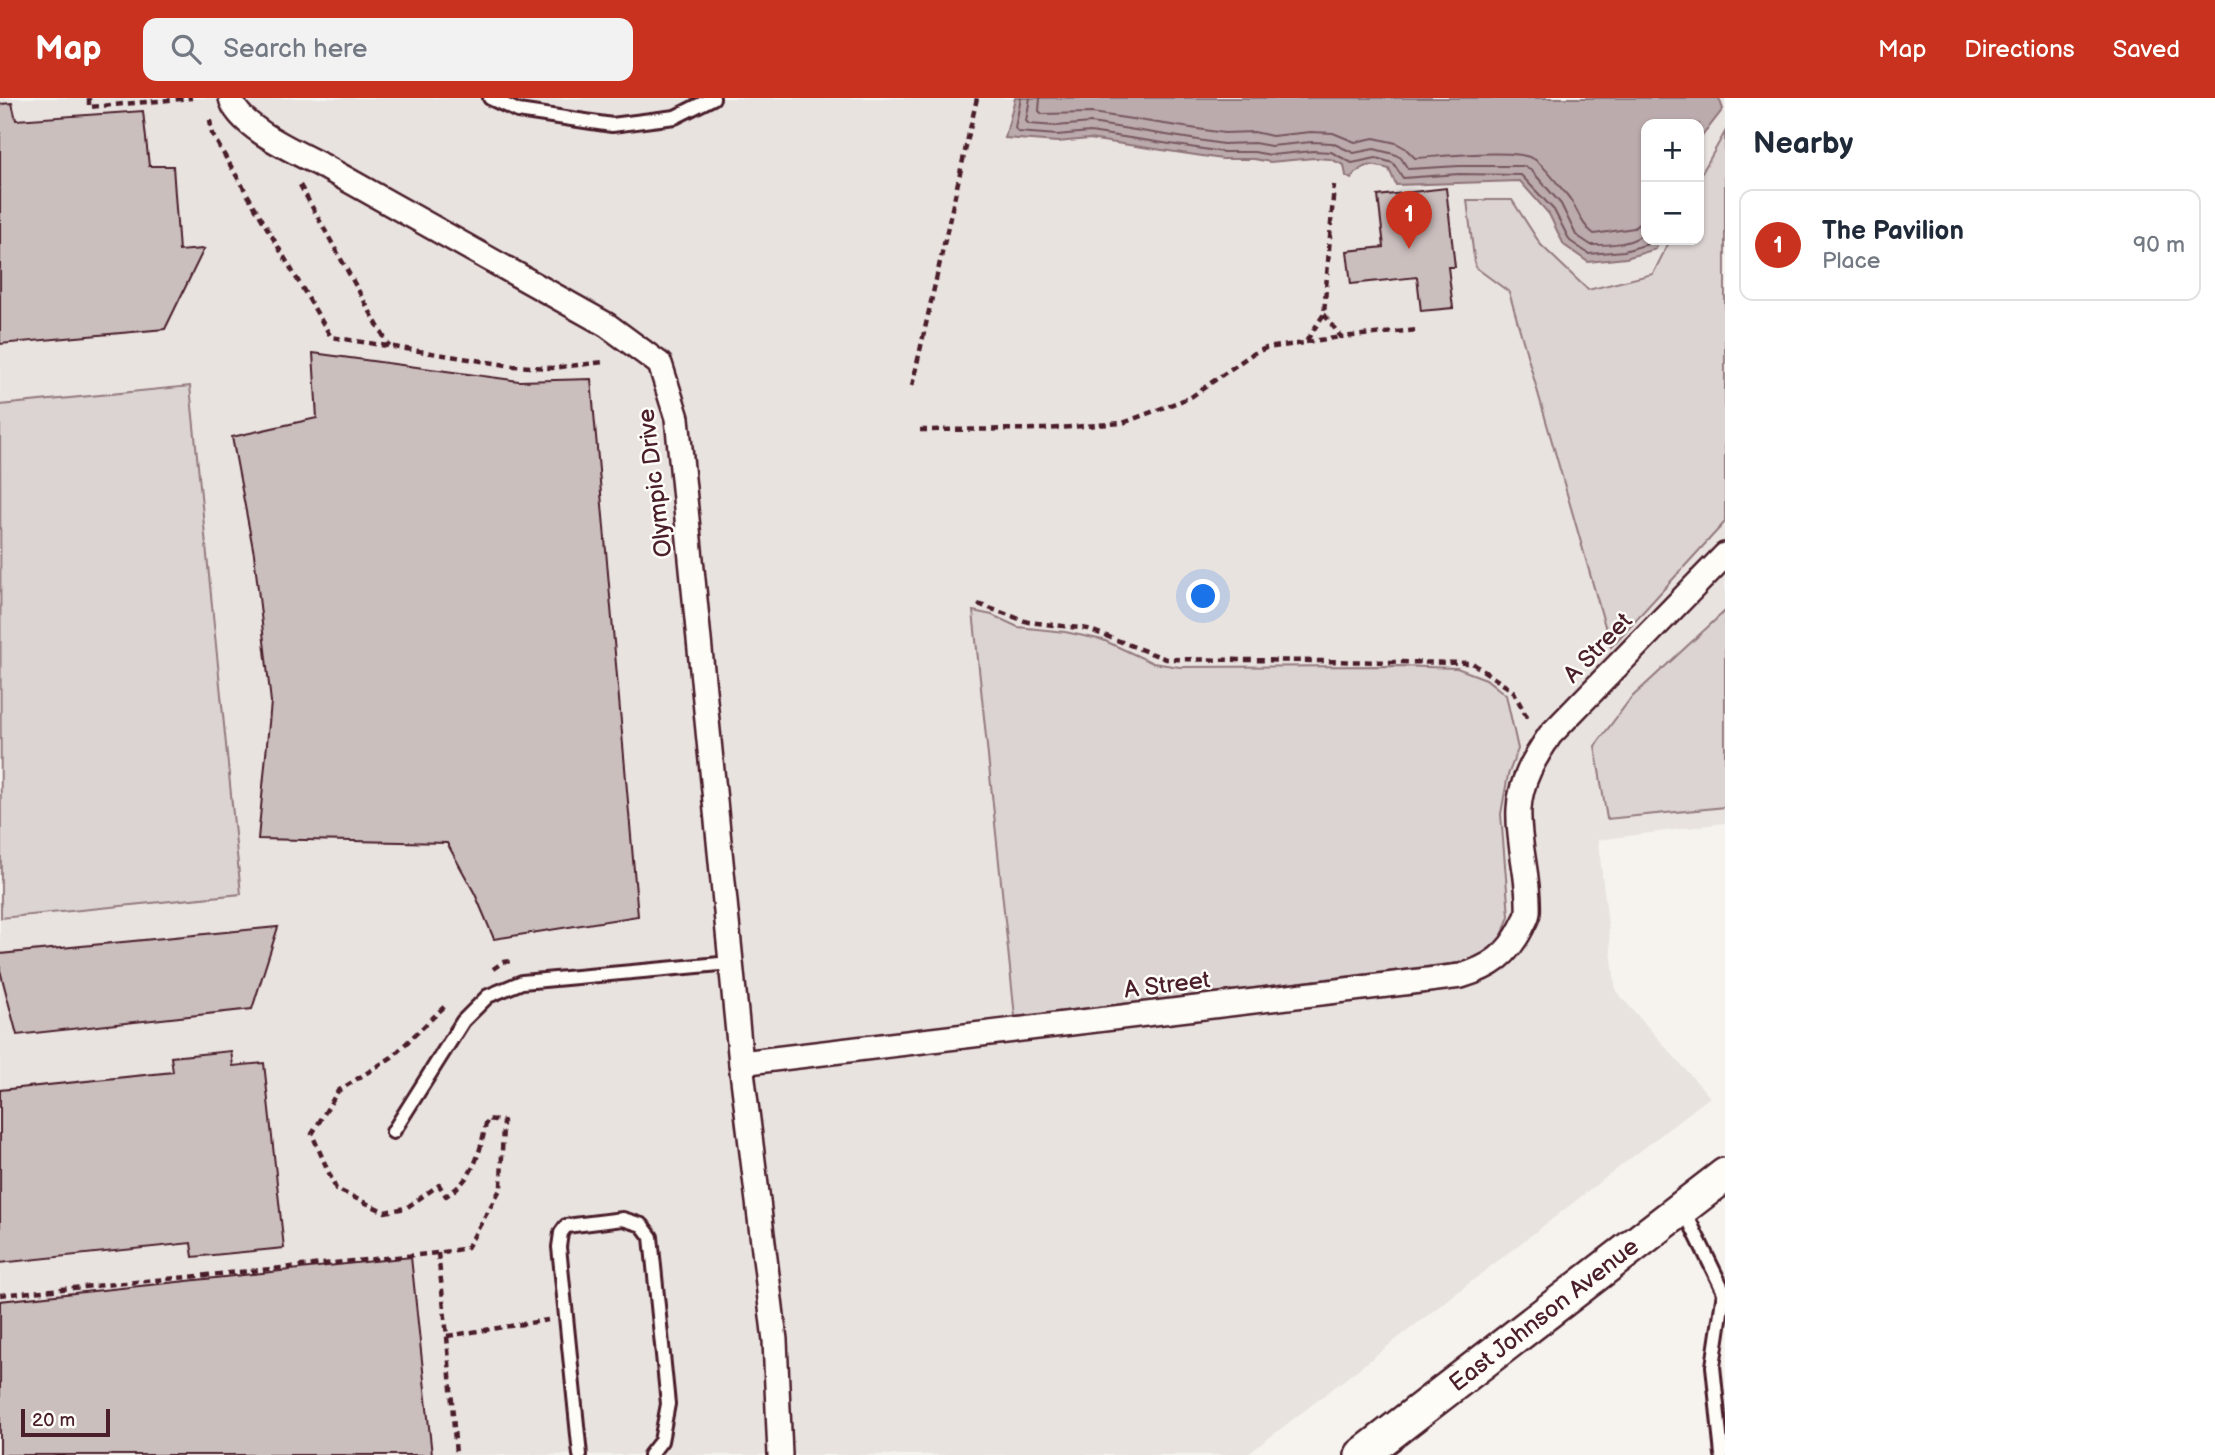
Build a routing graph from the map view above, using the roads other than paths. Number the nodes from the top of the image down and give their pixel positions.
1 (231, 98) edge
2 (490, 98) edge
3 (713, 98) edge
4 (1725, 555) edge
5 (731, 963) junction
6 (741, 1063) junction
7 (393, 1132) dead end
8 (1725, 1175) edge
9 (1683, 1208) junction
10 (580, 1455) edge
11 (650, 1455) edge
12 (780, 1455) edge
13 (1362, 1455) edge
14 (1723, 1455) edge

1 - 5 street, Olympic Drive
2 - 3 lane
4 - 6 street, A Street
5 - 6 street, Olympic Drive
5 - 7 lane
6 - 12 street
8 - 9 main road, East Johnson Avenue
9 - 13 main road, East Johnson Avenue
9 - 14 lane
10 - 11 lane

